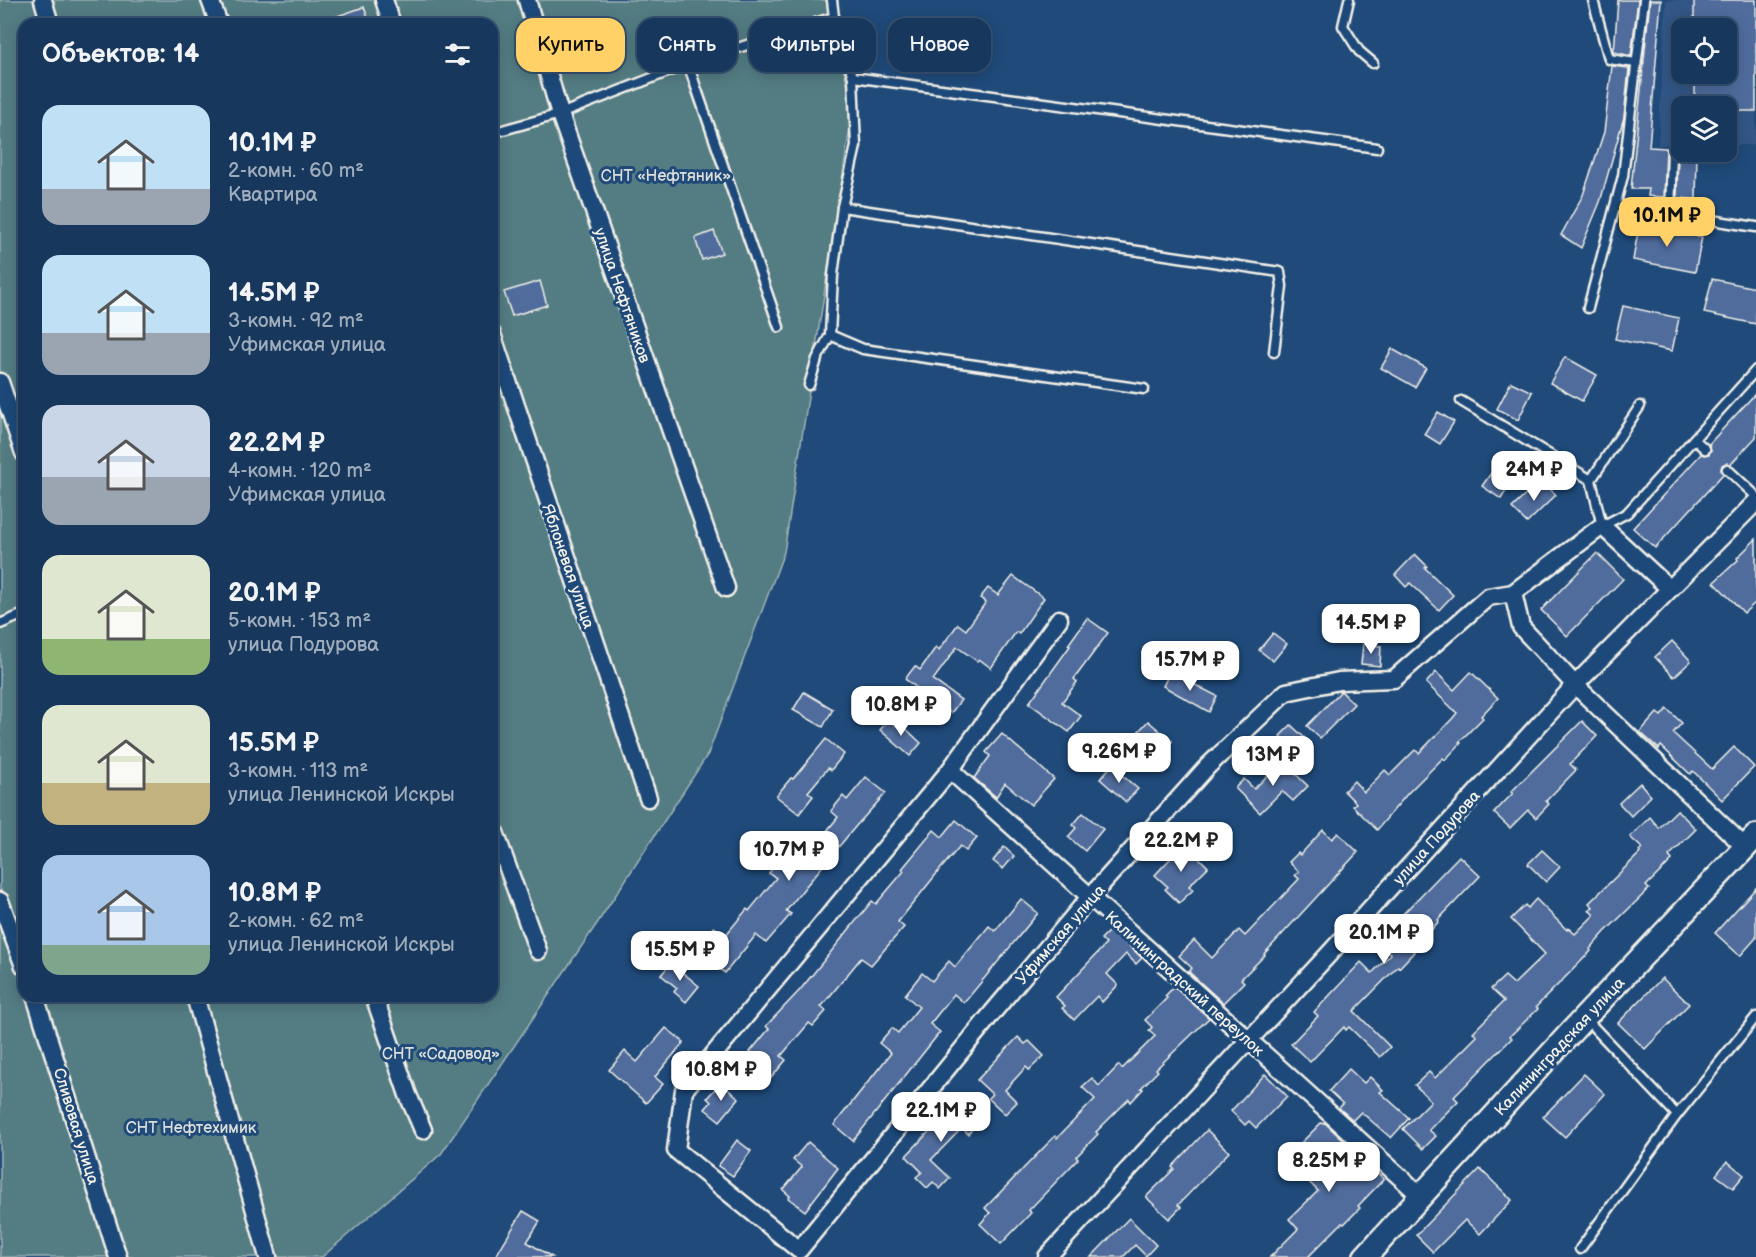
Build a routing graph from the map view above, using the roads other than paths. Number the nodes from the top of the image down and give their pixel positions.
1 (43, 0) edge
2 (210, 0) edge
3 (384, 0) edge
4 (527, 0) edge
5 (832, 0) edge
6 (1349, 0) edge
7 (1593, 0) edge
8 (1644, 0) edge
9 (834, 17) junction
10 (48, 18) edge
11 (217, 18) edge
12 (390, 18) edge
13 (737, 48) edge
14 (1373, 63) dead end
15 (1636, 63) junction
16 (668, 72) edge
17 (691, 72) edge
18 (853, 77) junction
19 (560, 114) junction
20 (498, 130) edge
21 (1377, 148) dead end
22 (1672, 162) edge
23 (1616, 205) junction
24 (842, 207) junction
25 (1670, 213) junction
26 (1756, 227) edge
27 (1588, 308) dead end
28 (779, 327) dead end
29 (830, 336) junction
30 (1274, 352) dead end
31 (1756, 370) edge
32 (0, 382) edge
33 (499, 382) edge
34 (809, 385) dead end
35 (1144, 389) dead end
36 (1461, 401) dead end
37 (1640, 406) dead end
38 (18, 435) edge
39 (1694, 439) junction
40 (1705, 449) dead end
41 (1726, 469) dead end
42 (1591, 480) junction
43 (1756, 496) edge
44 (1756, 502) edge
45 (1602, 526) junction
46 (726, 588) dead end
47 (1670, 590) junction
48 (1513, 593) junction
49 (18, 616) edge
50 (1059, 619) dead end
51 (0, 624) edge
52 (1575, 685) junction
53 (950, 770) junction
54 (648, 798) dead end
55 (498, 841) edge
56 (1750, 841) edge
57 (1090, 897) junction
58 (0, 901) edge
59 (18, 950) edge
60 (538, 951) dead end
61 (37, 1002) edge
62 (197, 1002) edge
63 (376, 1002) edge
64 (1756, 1017) edge
65 (1584, 1018) junction
66 (1249, 1040) junction
67 (1677, 1115) junction
68 (423, 1130) dead end
69 (1421, 1196) junction
70 (1580, 1248) dead end
71 (798, 1254) edge
72 (118, 1257) edge
73 (268, 1257) edge
74 (1047, 1257) edge
75 (1365, 1257) edge

1 - 10 street
2 - 11 street
3 - 12 street
4 - 19 street, улица Нефтяников
5 - 9 lane
6 - 14 lane
7 - 15 lane
8 - 15 lane
9 - 13 lane
9 - 18 lane
15 - 23 lane
16 - 19 lane
17 - 28 lane
18 - 21 lane
18 - 24 lane
19 - 20 lane
19 - 46 street, улица Нефтяников
22 - 25 lane
23 - 25 lane
23 - 27 lane
24 - 29 lane
24 - 30 lane
25 - 26 lane
29 - 34 lane
29 - 35 lane
31 - 39 lane
32 - 38 street
33 - 54 street, Яблоневая улица
36 - 42 lane
37 - 42 lane
39 - 40 lane
39 - 45 lane
41 - 43 lane
42 - 45 lane
44 - 47 street, улица Подурова
45 - 47 street
45 - 48 street, Уфимская улица
47 - 52 street, улица Подурова
48 - 52 street
48 - 57 street, Уфимская улица
49 - 51 lane
50 - 53 street
52 - 56 street
52 - 66 street, улица Подурова
53 - 57 street, Калининградский переулок
53 - 71 street, Уфимская улица
55 - 60 street
56 - 65 street, Калининградская улица
57 - 66 street, Калининградский переулок
57 - 71 street, Уфимская улица
58 - 59 street
61 - 72 street, Сливовая улица
62 - 73 street
63 - 68 street
64 - 67 lane
65 - 67 lane
65 - 69 street, Калининградская улица
66 - 69 street, Калининградский переулок
66 - 74 street, улица Подурова
67 - 70 lane
69 - 75 street, Калининградская улица

